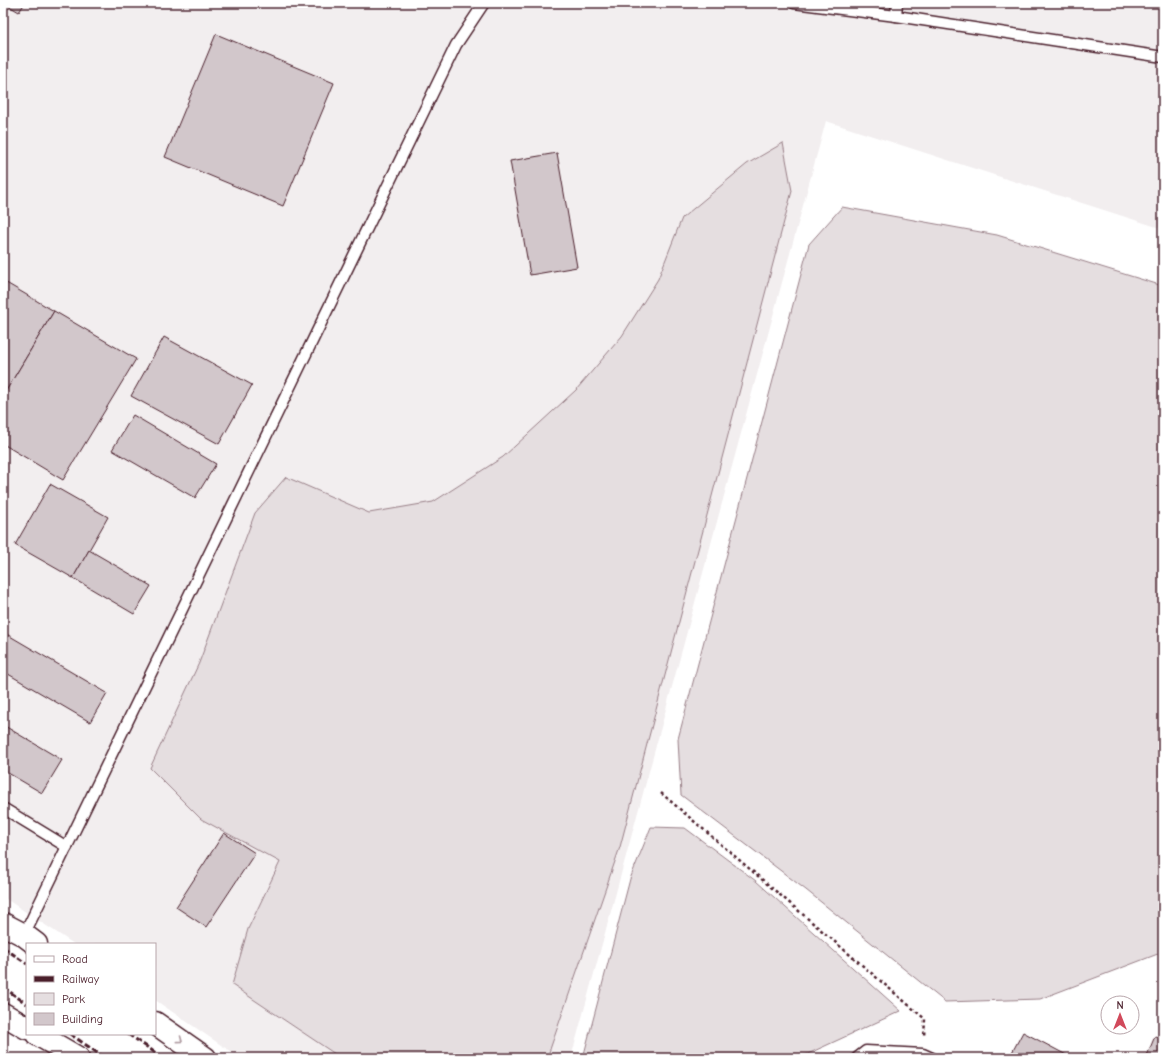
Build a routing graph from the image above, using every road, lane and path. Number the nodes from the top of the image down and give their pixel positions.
1 (484, 3) edge
2 (794, 3) edge
3 (897, 3) edge
4 (896, 16) junction
5 (1163, 57) edge
6 (661, 793) dead end
7 (3, 808) edge
8 (67, 847) junction
9 (3, 924) edge
10 (30, 939) edge
11 (3, 1014) edge
12 (156, 1024) edge
13 (26, 1027) edge
14 (39, 1035) edge
15 (928, 1056) edge
16 (78, 1058) edge
17 (205, 1058) edge
18 (857, 1058) edge

1 - 8 lane
2 - 4 lane
3 - 4 lane
4 - 5 lane
6 - 15 path
7 - 8 lane
8 - 10 lane
9 - 10 main road
11 - 13 main road
12 -> 17 main road
14 - 16 main road
15 - 18 lane

